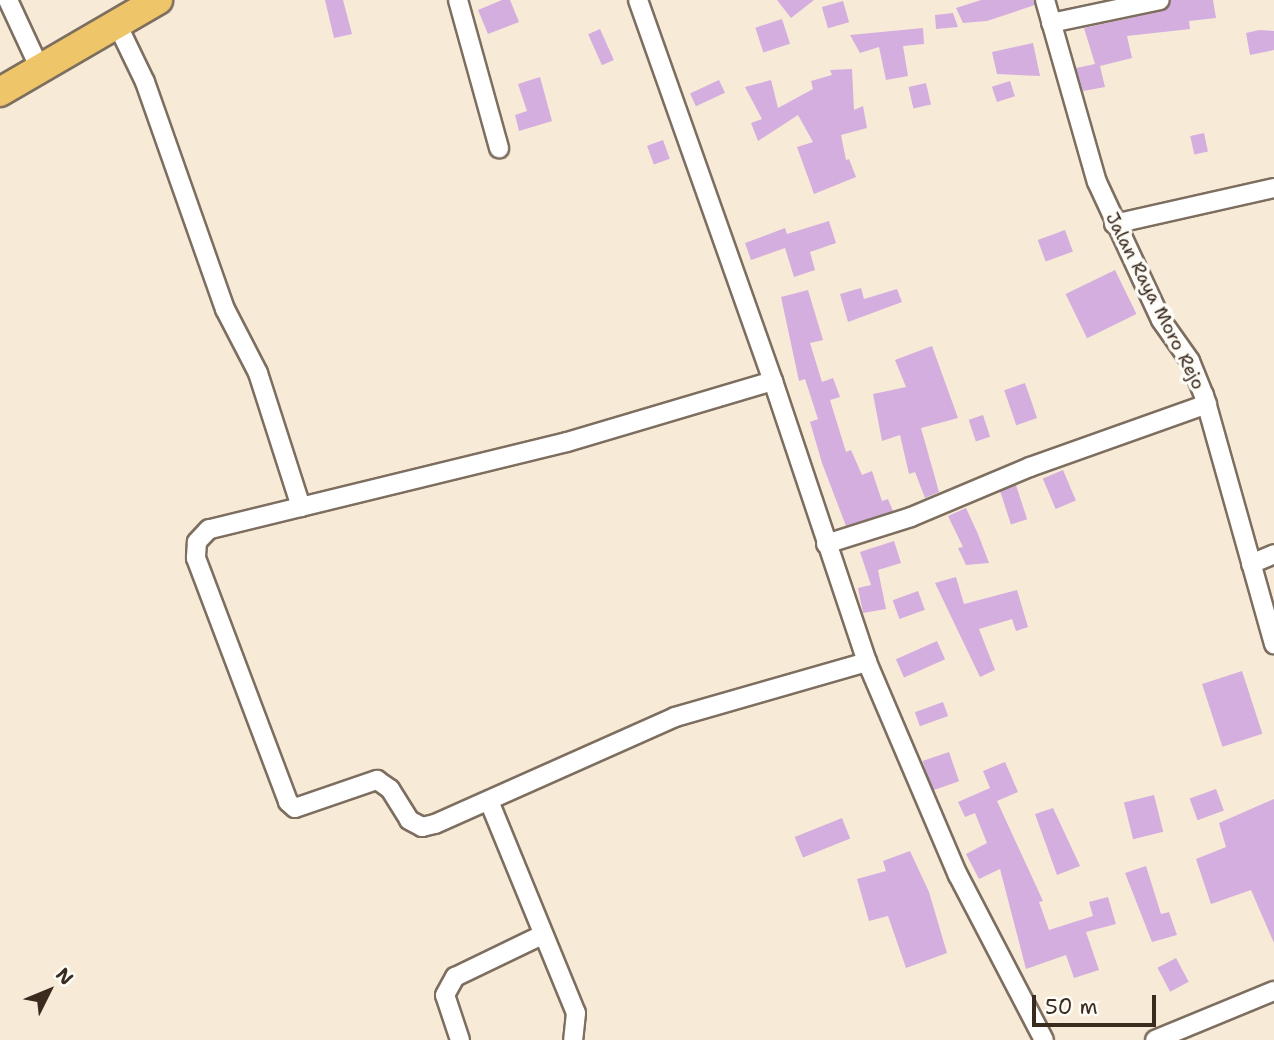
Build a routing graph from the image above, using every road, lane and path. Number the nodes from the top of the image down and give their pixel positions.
1 (8, 0) edge
2 (158, 0) edge
3 (458, 0) edge
4 (638, 0) edge
5 (1045, 0) edge
6 (1160, 0) edge
7 (1052, 23) junction
8 (117, 24) junction
9 (40, 69) junction
10 (0, 92) edge
11 (499, 148) dead end
12 (1274, 188) edge
13 (1114, 225) junction
14 (773, 380) junction
15 (1207, 404) junction
16 (301, 507) junction
17 (826, 544) junction
18 (1274, 554) edge
19 (1251, 564) junction
20 (1274, 643) edge
21 (867, 662) junction
22 (489, 801) junction
23 (542, 935) junction
24 (1274, 991) edge
25 (460, 1040) edge
26 (573, 1040) edge
27 (1044, 1040) edge
28 (1155, 1040) edge

1 - 9 street
2 - 8 main road
3 - 11 street
4 - 14 street
5 - 7 street, Jalan Raya Moro Rejo
6 - 7 street
7 - 13 street, Jalan Raya Moro Rejo
8 - 9 main road
8 - 16 street
9 - 10 main road
12 - 13 street
13 - 15 street, Jalan Raya Moro Rejo
14 - 16 street
14 - 17 street
15 - 17 street
15 - 19 street, Jalan Raya Moro Rejo
16 - 22 street
17 - 21 street
18 - 19 street
19 - 20 street, Jalan Raya Moro Rejo
21 - 22 street
21 - 27 street
22 - 23 street
23 - 25 street
23 - 26 street
24 - 28 street

